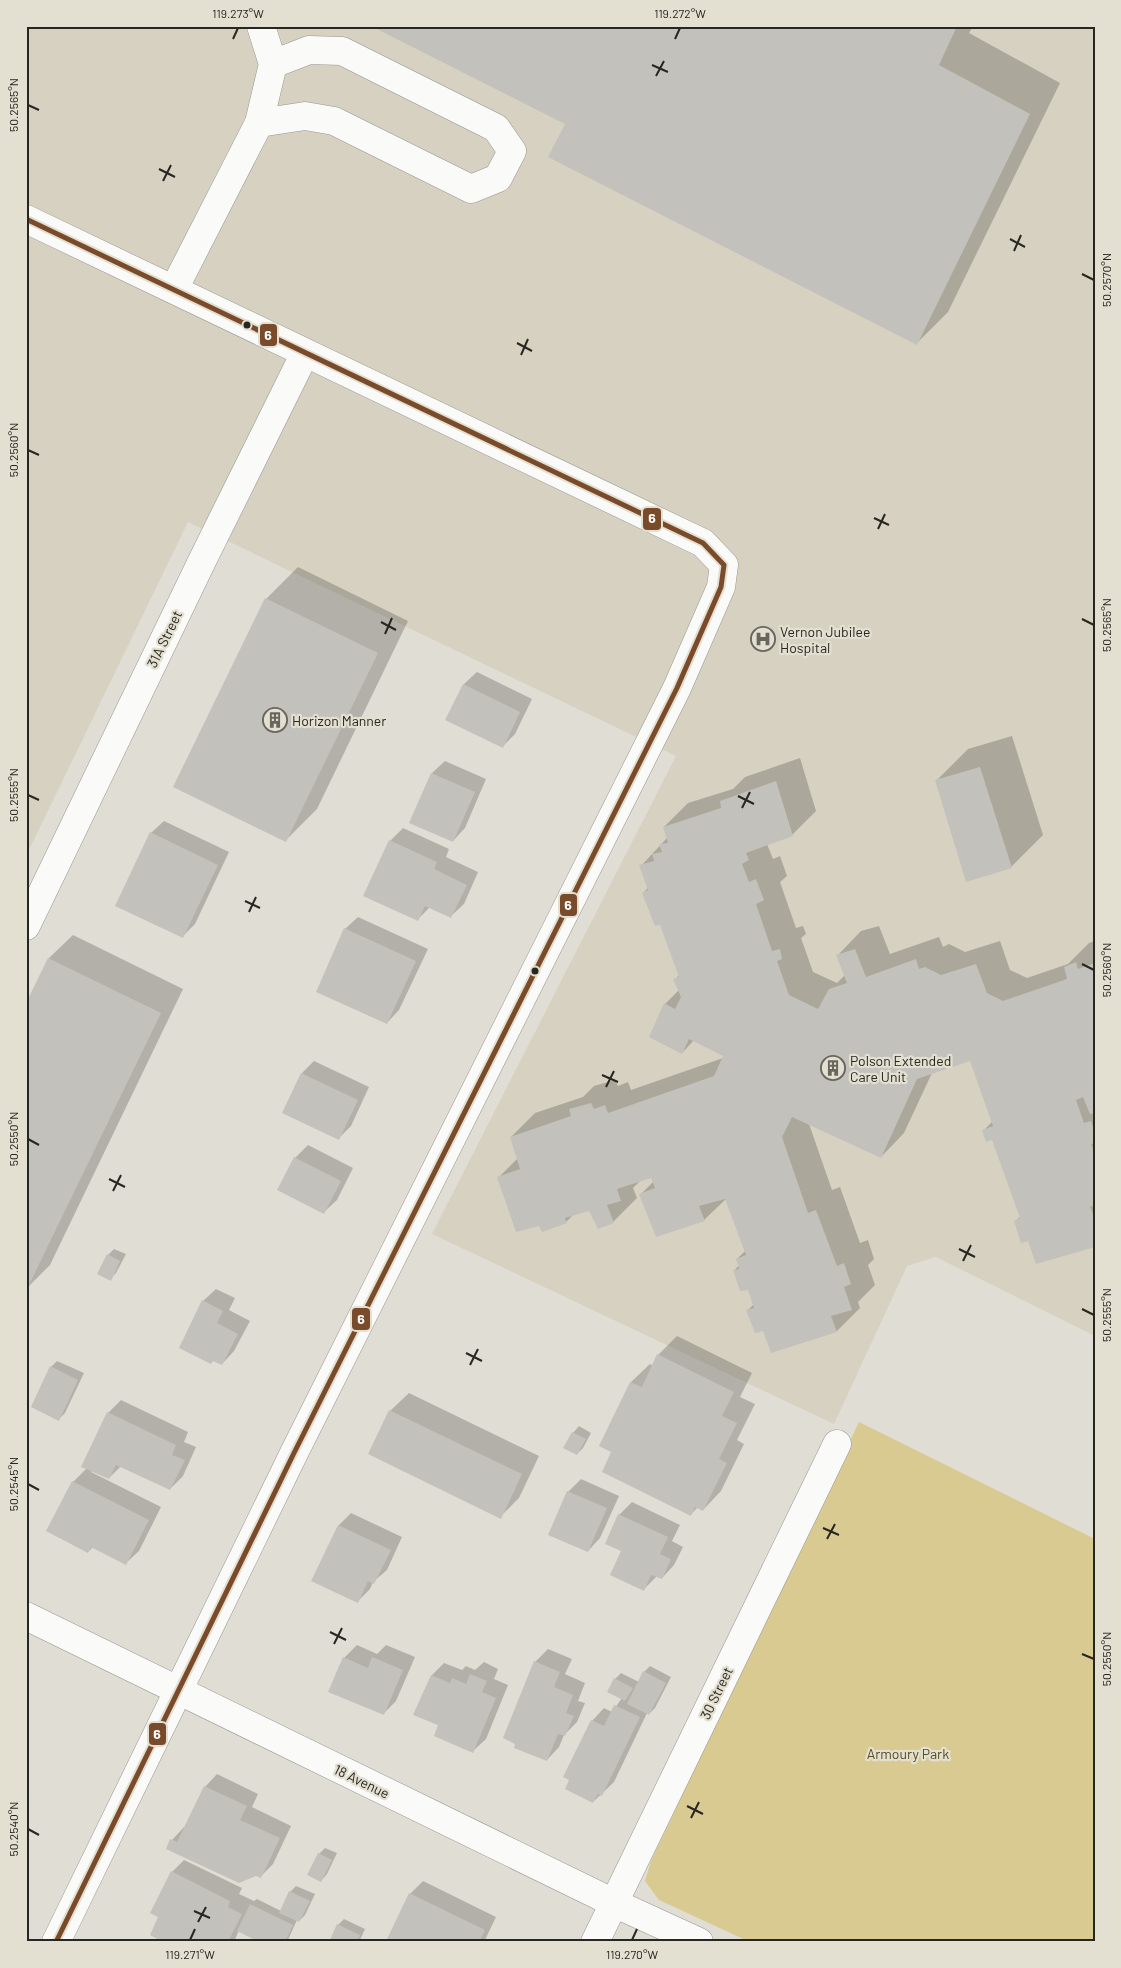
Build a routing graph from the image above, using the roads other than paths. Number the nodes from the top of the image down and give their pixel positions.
1 (261, 26) edge
2 (273, 64) junction
3 (259, 123) junction
4 (26, 219) edge
5 (174, 289) junction
6 (305, 352) junction
7 (26, 926) edge
8 (837, 1444) dead end
9 (26, 1616) edge
10 (179, 1690) junction
11 (614, 1904) junction
12 (56, 1942) edge
13 (595, 1942) edge
14 (699, 1942) edge

1 - 2 street
2 - 3 street
2 - 3 street
3 - 5 street
4 - 5 street
5 - 6 street
6 - 7 street, 31A Street
6 - 10 street
8 - 11 street, 30 Street
9 - 10 street, 18 Avenue
10 - 11 street, 18 Avenue
10 - 12 street
11 - 13 street, 30 Street
11 - 14 street, 18 Avenue

